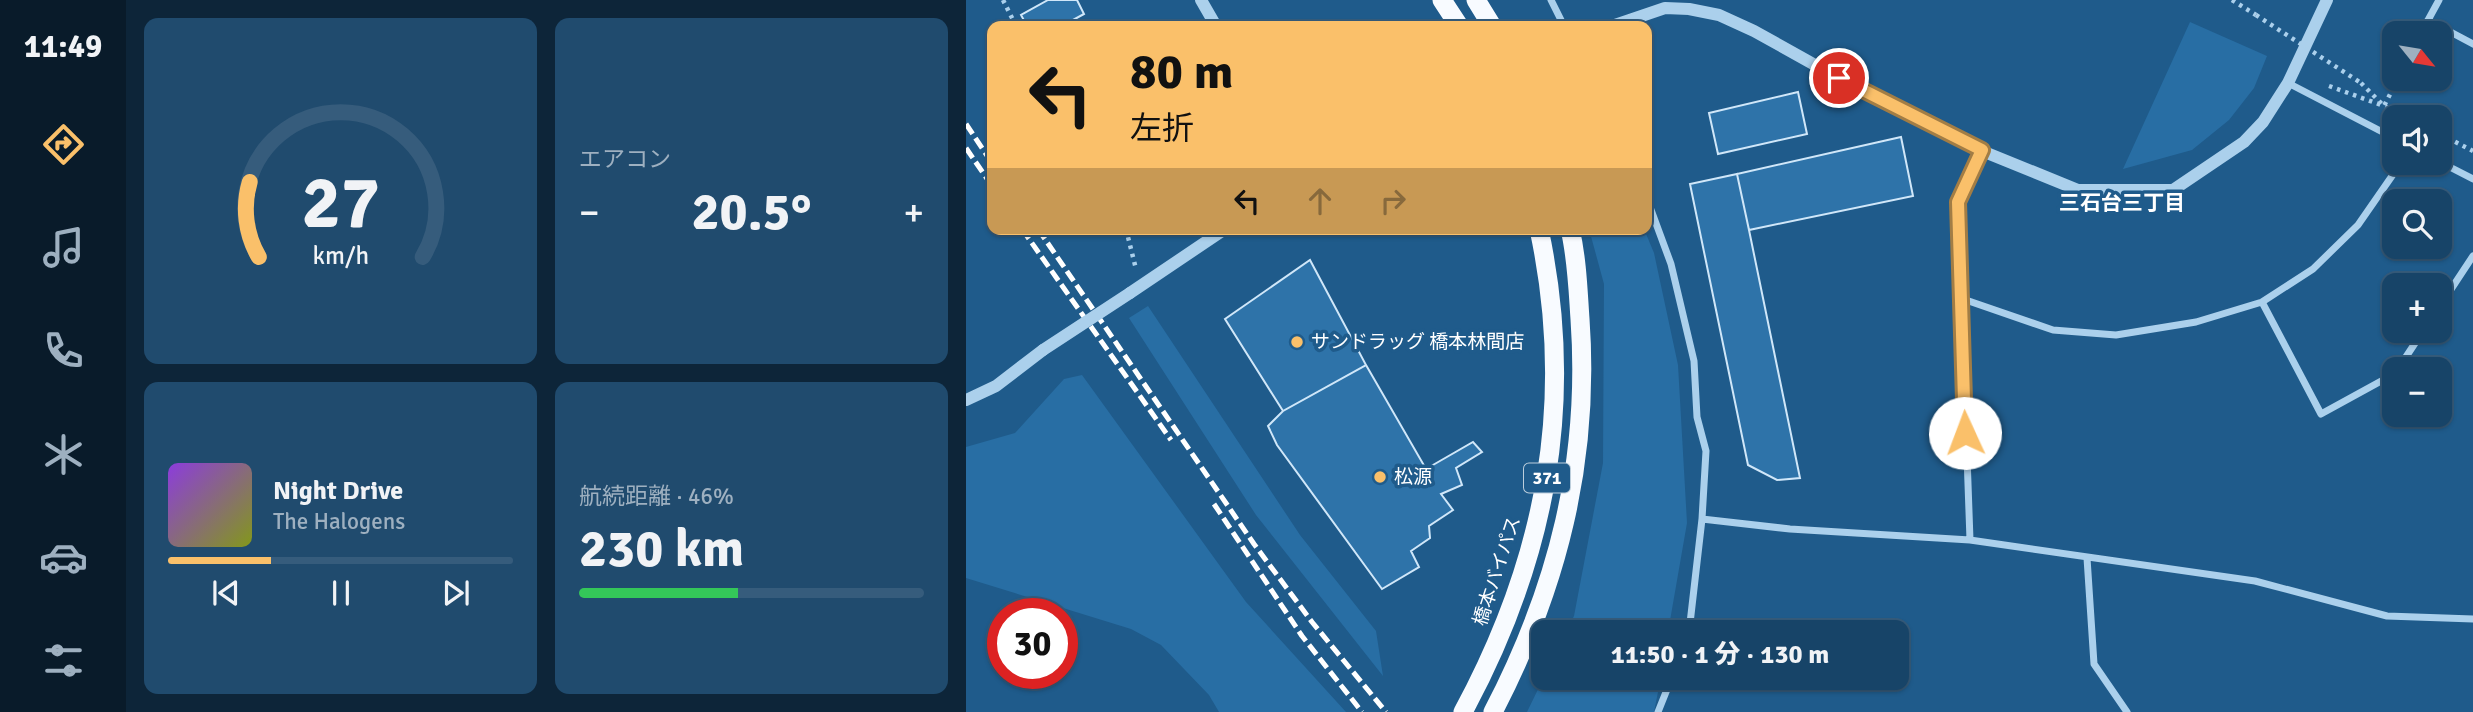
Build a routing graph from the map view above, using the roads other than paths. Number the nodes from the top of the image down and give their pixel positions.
1 (1201, 0) edge
2 (1442, 0) edge
3 (1476, 0) edge
4 (1551, 0) edge
5 (2327, 0) edge
6 (2439, 0) edge
7 (2428, 20) joint
8 (1213, 21) edge
9 (1456, 21) edge
10 (1489, 21) edge
11 (1562, 21) edge
12 (1627, 21) edge
13 (2473, 44) edge
14 (2288, 83) junction
15 (2382, 132) edge
16 (1982, 150) junction
17 (2452, 168) edge
18 (2393, 175) edge
19 (2473, 179) edge
20 (1652, 213) edge
21 (1216, 235) edge
22 (1540, 235) edge
23 (1571, 235) edge
24 (2473, 256) edge
25 (2452, 288) edge
26 (1960, 298) junction
27 (2262, 302) junction
28 (2382, 381) edge
29 (966, 400) edge
30 (1702, 519) junction
31 (1970, 540) junction
32 (2087, 558) junction
33 (2473, 619) edge
34 (1690, 620) edge
35 (1667, 690) edge
36 (1463, 712) edge
37 (1493, 712) edge
38 (1658, 712) edge
39 (2127, 712) edge

1 - 8 street
2 - 9 highway
3 - 10 highway
4 - 11 street
5 - 14 street
6 - 7 street
7 - 13 street
12 - 16 street
14 - 15 street
14 - 16 street
16 - 26 street
17 - 19 street
18 - 27 street
20 - 30 street
21 - 29 street, bridge
22 - 36 highway, 橋本バイパス / 371
23 - 37 highway, 371
24 - 25 street
26 - 27 street
26 - 31 street
27 - 28 street
30 - 31 street
30 - 34 street
31 - 32 street
32 - 33 street
32 - 39 street
35 - 38 street

